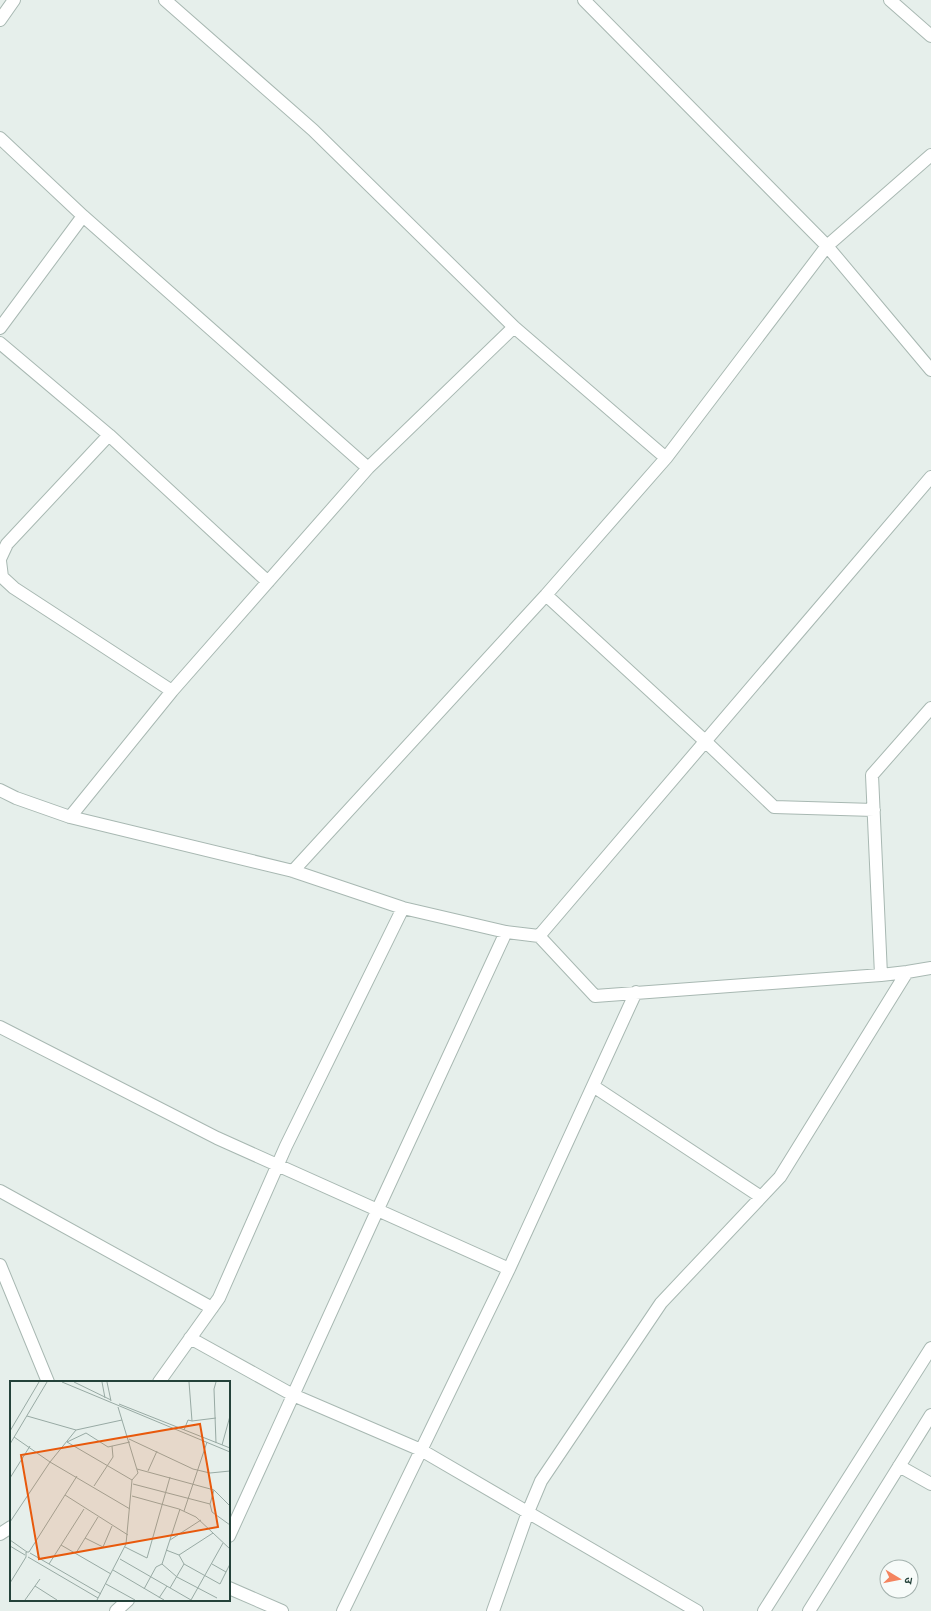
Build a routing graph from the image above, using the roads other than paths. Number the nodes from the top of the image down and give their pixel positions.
1 (14, 0) edge
2 (165, 0) edge
3 (584, 0) edge
4 (890, 0) edge
5 (0, 20) edge
6 (931, 36) edge
7 (0, 138) edge
8 (931, 155) edge
9 (83, 216) junction
10 (827, 246) junction
11 (514, 327) junction
12 (0, 328) edge
13 (0, 343) edge
14 (931, 370) edge
15 (109, 435) junction
16 (666, 458) junction
17 (368, 468) junction
18 (931, 477) edge
19 (0, 560) edge
20 (268, 582) junction
21 (546, 595) junction
22 (172, 691) junction
23 (931, 708) edge
24 (705, 741) junction
25 (0, 790) edge
26 (874, 810) junction
27 (70, 817) junction
28 (294, 871) junction
29 (403, 908) junction
30 (506, 932) junction
31 (539, 936) junction
32 (931, 968) edge
33 (907, 972) junction
34 (881, 974) junction
35 (636, 992) junction
36 (0, 1027) edge
37 (593, 1086) junction
38 (278, 1166) junction
39 (0, 1191) edge
40 (761, 1197) junction
41 (377, 1211) junction
42 (0, 1265) edge
43 (509, 1269) junction
44 (212, 1308) junction
45 (190, 1338) junction
46 (931, 1348) edge
47 (48, 1381) edge
48 (160, 1381) edge
49 (293, 1395) junction
50 (931, 1415) edge
51 (421, 1450) junction
52 (900, 1466) junction
53 (931, 1484) edge
54 (528, 1512) junction
55 (10, 1528) edge
56 (0, 1534) edge
57 (230, 1534) edge
58 (230, 1588) edge
59 (127, 1601) edge
60 (116, 1611) edge
61 (282, 1611) edge
62 (344, 1611) edge
63 (493, 1611) edge
64 (697, 1611) edge
65 (764, 1611) edge
66 (809, 1611) edge

1 - 5 street
2 - 11 street
3 - 10 street
4 - 6 street
7 - 9 street
8 - 10 street
9 - 12 street
9 - 17 street
10 - 14 street
10 - 16 street
11 - 16 street
11 - 17 street
13 - 15 street
15 - 19 street
15 - 20 street
16 - 21 street
17 - 20 street
18 - 24 street
19 - 22 street
20 - 22 street
21 - 24 street
21 - 28 street
22 - 27 street
23 - 26 street
24 - 26 street
24 - 31 street
25 - 27 street
26 - 34 street
27 - 28 street
28 - 29 street
29 - 30 street
29 - 38 street
30 - 31 street
30 - 41 street
31 - 35 street
32 - 33 street
33 - 34 street
33 - 40 street
34 - 35 street
35 - 37 street
36 - 38 street
37 - 40 street
37 - 43 street
38 - 41 street
38 - 44 street
39 - 44 street
40 - 54 street
41 - 43 street
41 - 49 street
42 - 47 street
43 - 51 street
44 - 45 street
45 - 48 street
45 - 49 street
46 - 65 street
49 - 51 street
49 - 57 street
50 - 52 street
51 - 54 street
51 - 62 street
52 - 53 street
52 - 66 street
54 - 63 street
54 - 64 street
55 - 56 street
58 - 61 street
59 - 60 street

